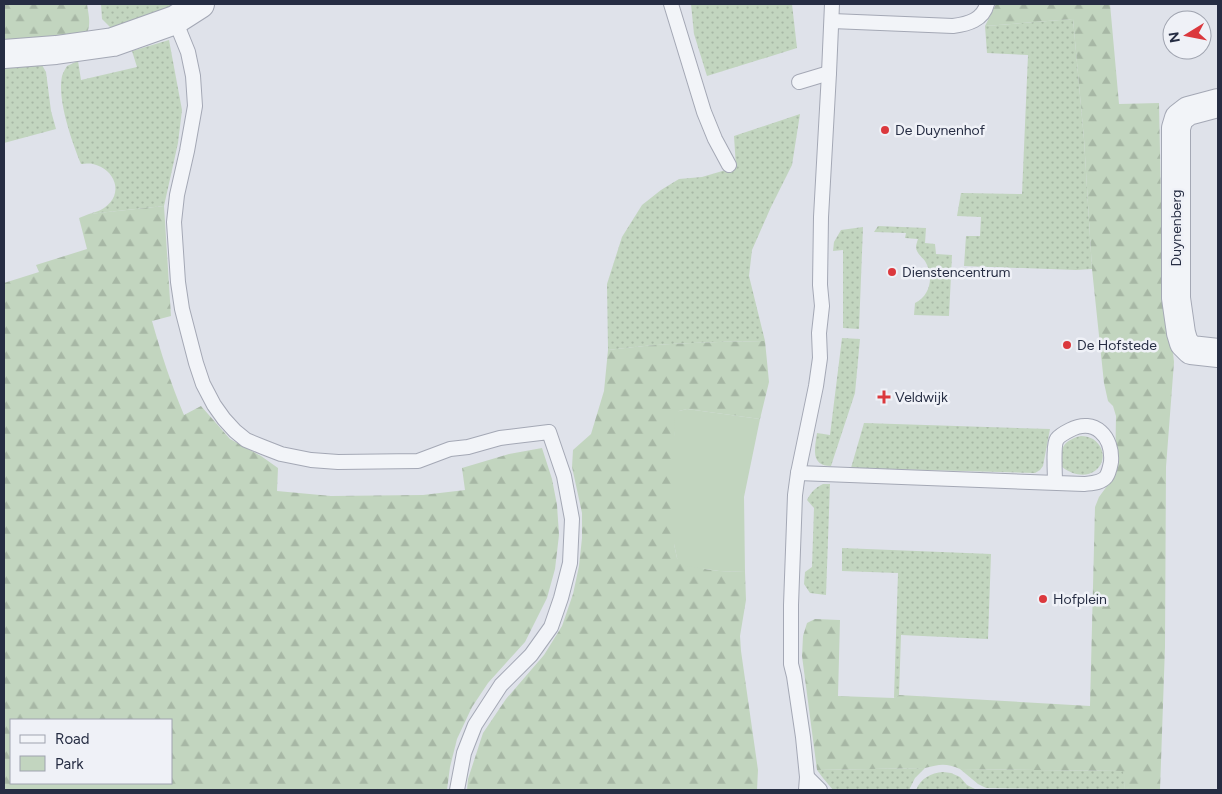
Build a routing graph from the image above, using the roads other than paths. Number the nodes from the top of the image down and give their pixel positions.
1 (200, 4) edge
2 (671, 4) edge
3 (832, 4) edge
4 (987, 4) edge
5 (175, 20) junction
6 (832, 22) junction
7 (4, 54) edge
8 (830, 73) junction
9 (799, 82) dead end
10 (1218, 103) edge
11 (730, 166) dead end
12 (1218, 353) edge
13 (798, 473) junction
14 (1055, 482) junction
15 (807, 784) edge
16 (456, 790) edge
17 (820, 790) edge

1 - 5 street
2 - 11 lane
3 - 6 lane
4 - 6 lane
5 - 7 street
5 - 16 lane
6 - 8 lane
8 - 9 lane
8 - 13 lane
10 - 12 street, Duynenberg
13 - 14 lane
13 - 15 lane
14 - 14 lane
15 - 17 lane

